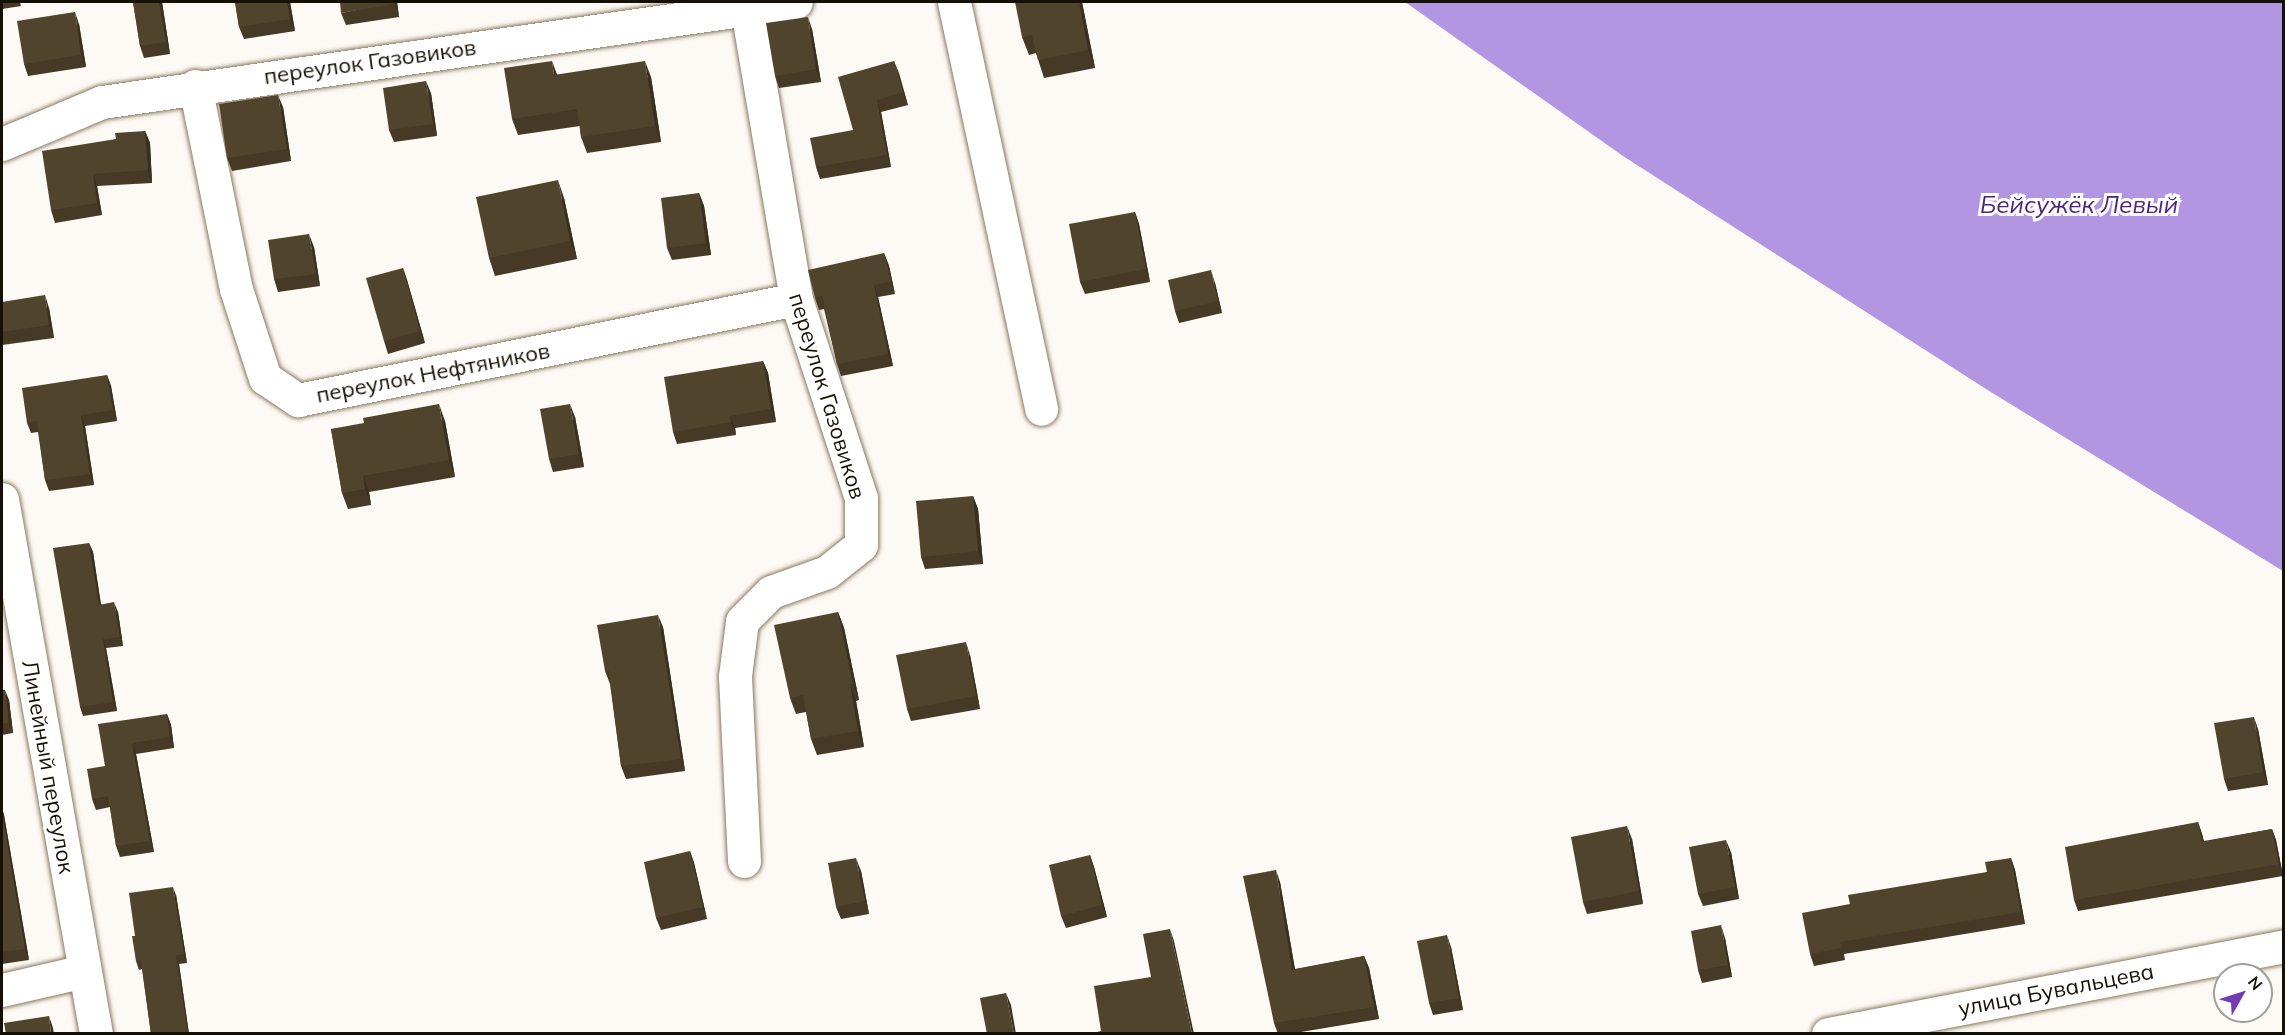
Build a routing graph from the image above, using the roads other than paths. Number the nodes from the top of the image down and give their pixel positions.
1 (796, 2) edge
2 (954, 2) edge
3 (747, 10) junction
4 (195, 86) junction
5 (2, 144) edge
6 (796, 299) junction
7 (1041, 409) dead end
8 (2, 499) edge
9 (14, 652) edge
10 (744, 861) dead end
11 (2283, 946) edge
12 (84, 972) junction
13 (2, 990) edge
14 (96, 1034) edge
15 (1828, 1034) edge

1 - 3 street, переулок Газовиков
2 - 7 street
3 - 4 street, переулок Газовиков
3 - 6 street, переулок Газовиков
4 - 5 street, переулок Газовиков
4 - 6 street, переулок Нефтяников
6 - 10 street, переулок Газовиков
8 - 9 street, Линейный переулок
9 - 12 street, Линейный переулок
11 - 15 street, улица Бувальцева
12 - 13 street
12 - 14 street, Линейный переулок

